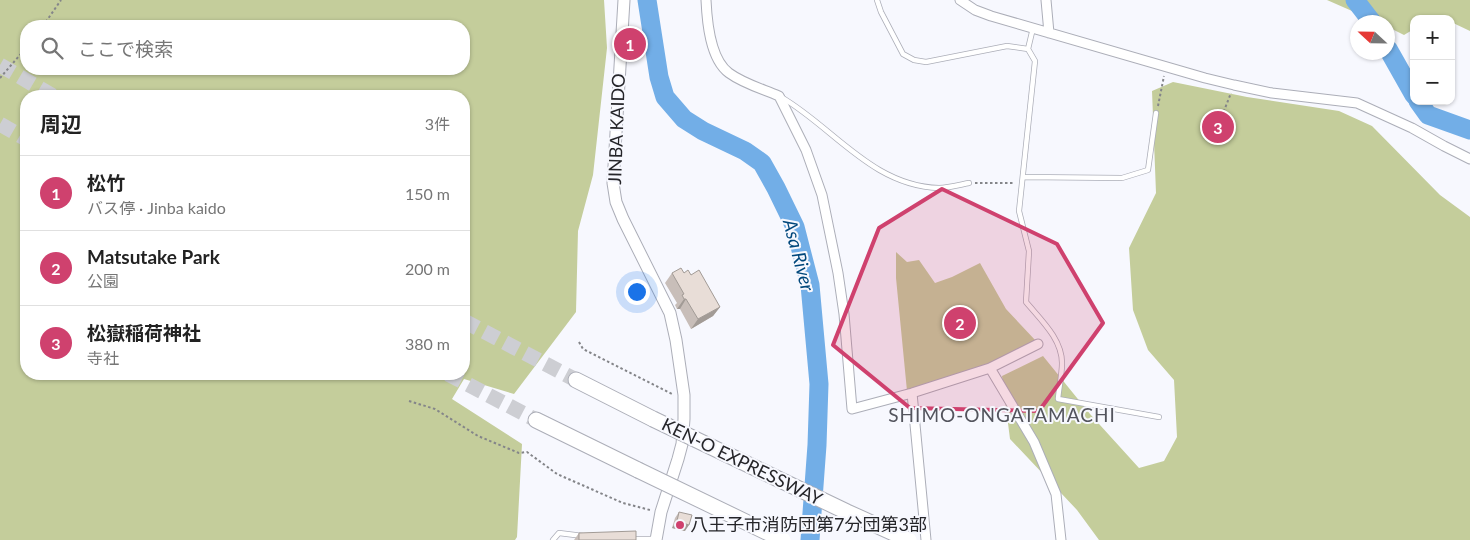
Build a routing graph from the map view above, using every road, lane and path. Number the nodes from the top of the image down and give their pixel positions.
1 (61, 0) edge
2 (624, 0) edge
3 (706, 0) edge
4 (877, 0) edge
5 (960, 0) edge
6 (1046, 0) edge
7 (47, 20) edge
8 (1033, 28) junction
9 (1049, 33) junction
10 (1028, 49) junction
11 (20, 55) edge
12 (1166, 67) junction
13 (0, 78) edge
14 (1230, 95) dead end
15 (779, 96) junction
16 (1156, 113) joint
17 (1220, 121) dead end
18 (1470, 159) edge
19 (1023, 180) junction
20 (969, 183) joint
21 (579, 342) dead end
22 (1038, 344) dead end
23 (990, 368) junction
24 (576, 380) tunnel mouth
25 (912, 393) junction
26 (684, 396) junction
27 (409, 401) dead end
28 (1159, 416) dead end
29 (536, 420) tunnel mouth
30 (661, 512) junction
31 (589, 537) edge
32 (627, 538) edge
33 (553, 540) edge
34 (656, 540) edge
35 (783, 540) edge
36 (909, 540) edge
37 (926, 540) edge
38 (1061, 540) edge

1 - 7 path
2 - 26 main road, JINBA KAIDO
3 - 15 street
4 - 10 lane
5 - 8 street
6 - 9 street
8 - 9 street
8 - 10 lane
9 - 12 street
10 - 19 lane
11 - 13 path
12 - 16 path
12 - 18 street
14 - 17 path
15 - 20 lane
15 - 25 street
16 - 19 lane
19 - 20 path
19 - 28 lane
21 - 26 path
22 - 23 street
23 - 25 street
23 - 38 street
24 - 36 highway, KEN-O EXPRESSWAY, bridge
25 - 37 street
26 - 30 main road, JINBA KAIDO
27 - 30 path
29 - 35 highway, bridge
30 - 34 main road, JINBA KAIDO
31 - 33 lane
32 - 34 lane

